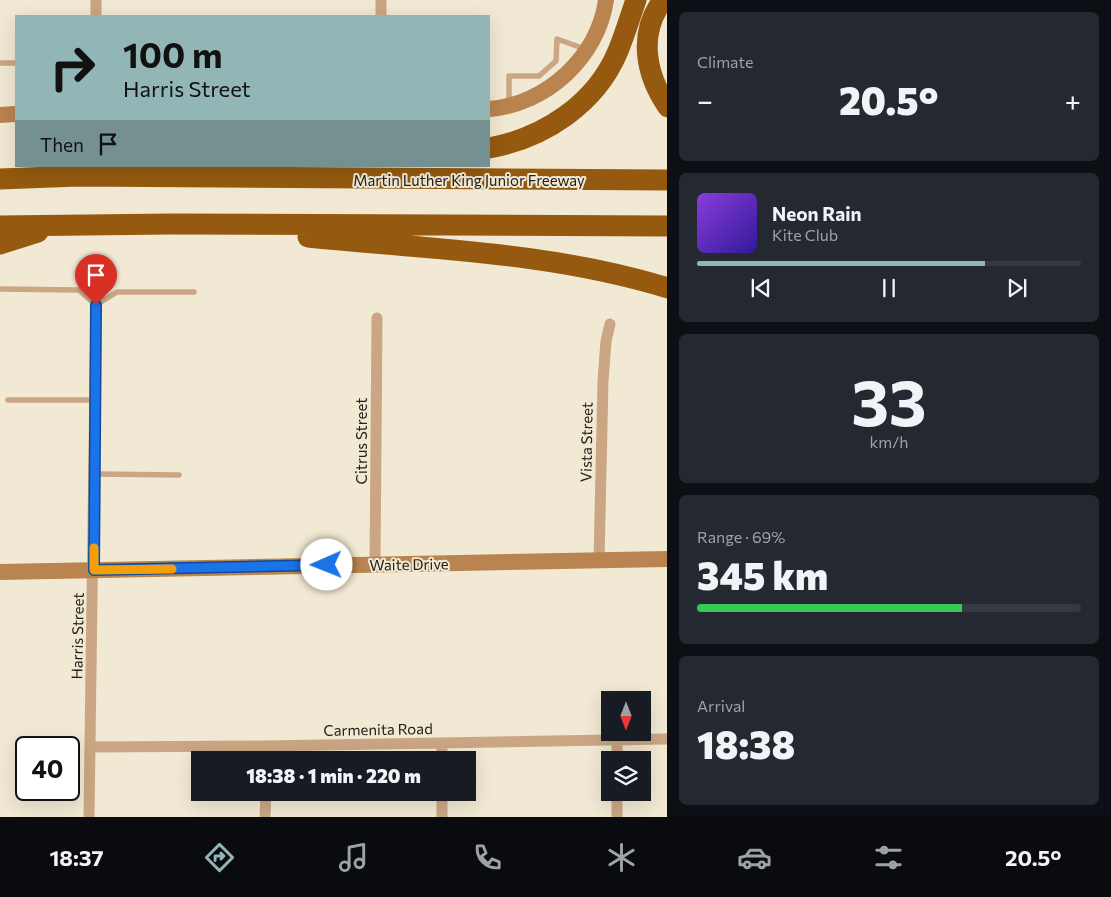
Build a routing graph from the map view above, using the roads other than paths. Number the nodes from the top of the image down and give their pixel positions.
1 (96, 0) edge
2 (381, 0) edge
3 (606, 0) edge
4 (636, 0) edge
5 (663, 0) edge
6 (96, 15) edge
7 (381, 15) edge
8 (587, 50) junction
9 (0, 63) edge
10 (15, 63) edge
11 (509, 106) junction
12 (667, 107) edge
13 (490, 109) edge
14 (15, 114) edge
15 (0, 115) edge
16 (490, 148) edge
17 (196, 167) edge
18 (158, 177) junction
19 (0, 179) edge
20 (667, 180) edge
21 (171, 224) junction
22 (0, 226) edge
23 (56, 226) junction
24 (667, 226) edge
25 (0, 244) edge
26 (667, 288) edge
27 (0, 289) edge
28 (194, 292) dead end
29 (96, 305) junction
30 (377, 318) dead end
31 (610, 324) dead end
32 (8, 400) dead end
33 (95, 400) junction
34 (94, 474) junction
35 (179, 476) dead end
36 (667, 559) edge
37 (599, 560) junction
38 (375, 564) junction
39 (94, 570) junction
40 (0, 572) edge
41 (651, 739) edge
42 (667, 739) edge
43 (601, 740) edge
44 (442, 743) junction
45 (266, 746) junction
46 (90, 747) junction
47 (266, 751) edge
48 (442, 751) edge
49 (266, 801) edge
50 (442, 801) edge
51 (617, 801) edge
52 (89, 817) edge
53 (265, 817) edge
54 (442, 817) edge
55 (617, 817) edge

1 - 6 street
2 - 7 street
3 - 8 street
4 - 16 highway
5 - 12 highway
8 - 11 street
8 - 11 lane
9 - 10 lane
11 - 13 street
14 - 15 street
17 - 18 highway
18 - 19 highway, Martin Luther King Junior Freeway
18 - 20 highway, Martin Luther King Junior Freeway
21 - 23 highway
21 - 24 highway
21 - 26 highway
22 - 23 highway
23 - 25 highway
27 - 29 lane
28 - 29 lane
29 - 33 street, Harris Street
30 - 38 street, Citrus Street
31 - 37 street, Vista Street
32 - 33 lane
33 - 34 street, Harris Street
34 - 35 lane
34 - 39 street, Harris Street
36 - 37 street, Waite Drive
37 - 38 street, Waite Drive
38 - 39 street, Waite Drive
39 - 40 street, Waite Drive
39 - 46 street, Harris Street
41 - 42 street, Carmenita Road
43 - 44 street, Carmenita Road
44 - 45 street, Carmenita Road
44 - 48 street
45 - 46 street, Carmenita Road
45 - 47 street
46 - 52 street, Harris Street
49 - 53 street
50 - 54 street
51 - 55 street

